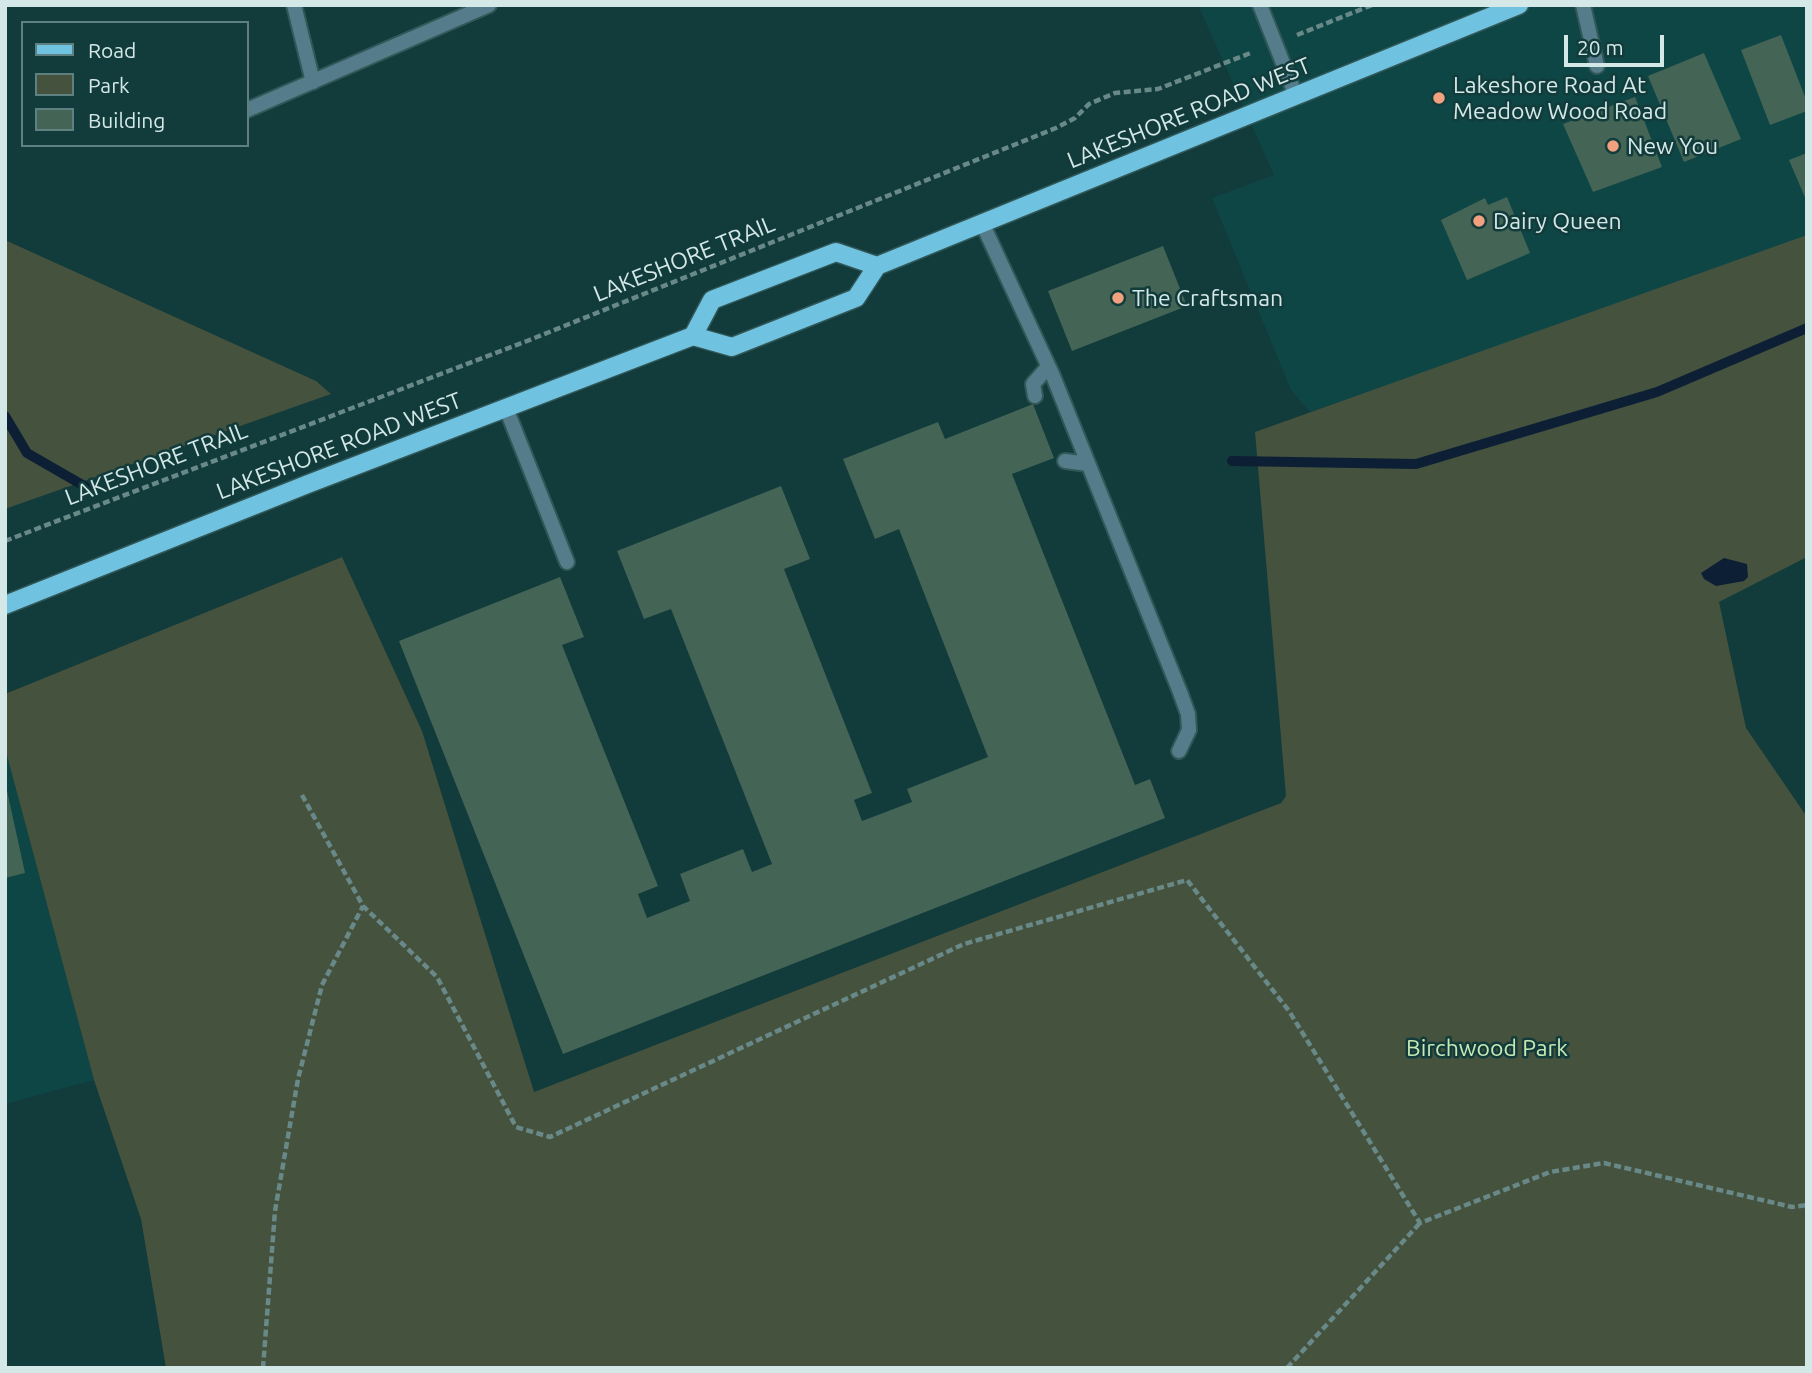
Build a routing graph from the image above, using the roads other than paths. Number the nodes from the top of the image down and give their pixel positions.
1 (294, 5) edge
2 (489, 5) edge
3 (1260, 5) edge
4 (1519, 5) edge
5 (1583, 5) edge
6 (1597, 66) dead end
7 (313, 82) junction
8 (1296, 96) junction
9 (248, 110) edge
10 (983, 225) junction
11 (877, 265) junction
12 (693, 336) junction
13 (1048, 367) junction
14 (1035, 397) dead end
15 (506, 408) junction
16 (1065, 461) dead end
17 (1088, 464) junction
18 (567, 562) dead end
19 (5, 605) edge
20 (1179, 751) dead end

1 - 7 street
2 - 7 street
3 - 8 street
4 - 8 main road, LAKESHORE ROAD WEST
5 - 6 street
7 - 9 street
8 - 10 main road, LAKESHORE ROAD WEST
10 - 11 main road, LAKESHORE ROAD WEST
10 - 13 street
11 - 12 main road
11 - 12 main road
12 - 15 main road, LAKESHORE ROAD WEST
13 - 14 street
13 - 17 street
15 - 18 street
15 - 19 main road, LAKESHORE ROAD WEST
16 - 17 street
17 - 20 street

